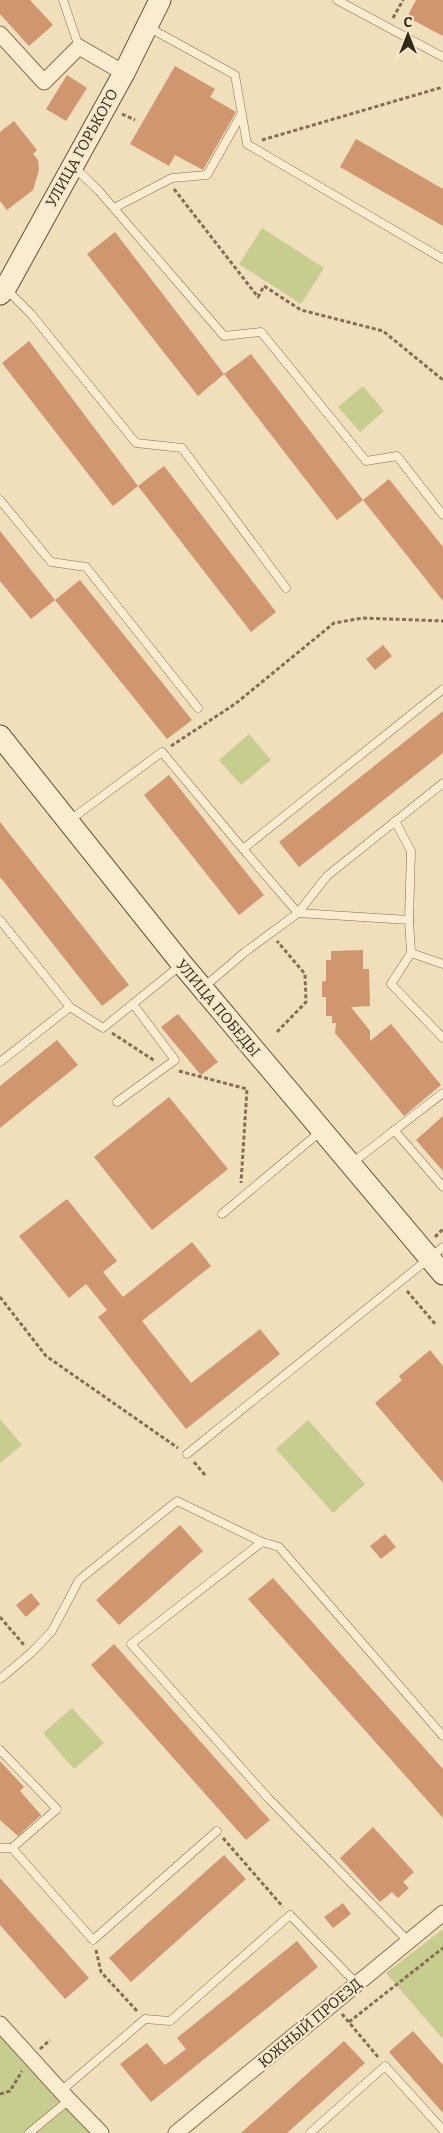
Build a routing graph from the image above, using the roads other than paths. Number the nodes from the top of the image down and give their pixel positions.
1 (64, 0) edge
2 (160, 0) edge
3 (336, 0) edge
4 (146, 26) junction
5 (0, 34) edge
6 (78, 47) junction
7 (443, 57) edge
8 (124, 73) junction
9 (241, 115) junction
10 (72, 165) junction
11 (114, 208) junction
12 (443, 259) edge
13 (3, 292) edge
14 (0, 500) edge
15 (443, 515) edge
16 (286, 588) dead end
17 (443, 690) edge
18 (198, 708) dead end
19 (0, 736) edge
20 (443, 783) edge
21 (68, 822) junction
22 (395, 822) junction
23 (243, 849) junction
24 (298, 912) junction
25 (0, 920) edge
26 (409, 920) junction
27 (411, 953) junction
28 (182, 964) junction
29 (443, 964) edge
30 (202, 988) junction
31 (133, 1004) junction
32 (70, 1007) junction
33 (443, 1038) edge
34 (0, 1062) edge
35 (443, 1092) edge
36 (117, 1102) dead end
37 (394, 1130) junction
38 (322, 1131) junction
39 (350, 1164) junction
40 (443, 1187) edge
41 (222, 1214) dead end
42 (437, 1255) edge
43 (187, 1454) road end
44 (262, 1542) junction
45 (0, 1679) edge
46 (443, 1736) edge
47 (0, 1750) edge
48 (217, 1831) road end
49 (0, 1848) edge
50 (12, 1848) junction
51 (443, 1913) edge
52 (409, 1942) junction
53 (357, 1984) junction
54 (0, 2024) edge
55 (65, 2096) junction
56 (443, 2130) edge
57 (29, 2133) edge
58 (101, 2133) edge
59 (176, 2133) edge
60 (310, 2133) edge

1 - 6 lane
2 - 4 street, УЛИЦА ГОРЬКОГО
3 - 7 lane
4 - 8 street, УЛИЦА ГОРЬКОГО
4 - 9 lane
5 - 6 street
6 - 8 street
8 - 10 street, УЛИЦА ГОРЬКОГО
9 - 11 lane
9 - 12 lane
10 - 11 lane
10 - 13 street, УЛИЦА ГОРЬКОГО
11 - 15 lane
13 - 16 lane
14 - 18 lane
17 - 23 lane
19 - 21 street, УЛИЦА ПОБЕДЫ
20 - 22 lane
21 - 23 lane
21 - 28 street, УЛИЦА ПОБЕДЫ
22 - 24 lane
22 - 26 lane
23 - 24 lane
24 - 26 lane
24 - 30 lane
25 - 32 lane
26 - 27 lane
27 - 29 lane
27 - 33 lane
28 - 30 street, УЛИЦА ПОБЕДЫ
28 - 31 lane
30 - 38 street, УЛИЦА ПОБЕДЫ
31 - 32 lane
31 - 36 lane
32 - 34 lane
35 - 37 lane
37 - 39 lane
37 - 40 lane
38 - 39 street, УЛИЦА ПОБЕДЫ
38 - 41 lane
39 - 42 street, УЛИЦА ПОБЕДЫ
42 - 43 lane
44 - 45 lane
44 - 46 lane
44 - 52 lane
47 - 50 lane
48 - 50 lane
49 - 50 lane
51 - 52 street, ЮЖНЫЙ ПРОЕЗД
52 - 53 street, ЮЖНЫЙ ПРОЕЗД
53 - 55 lane
53 - 59 street, ЮЖНЫЙ ПРОЕЗД
54 - 55 street
55 - 57 lane
55 - 58 street
56 - 60 lane

